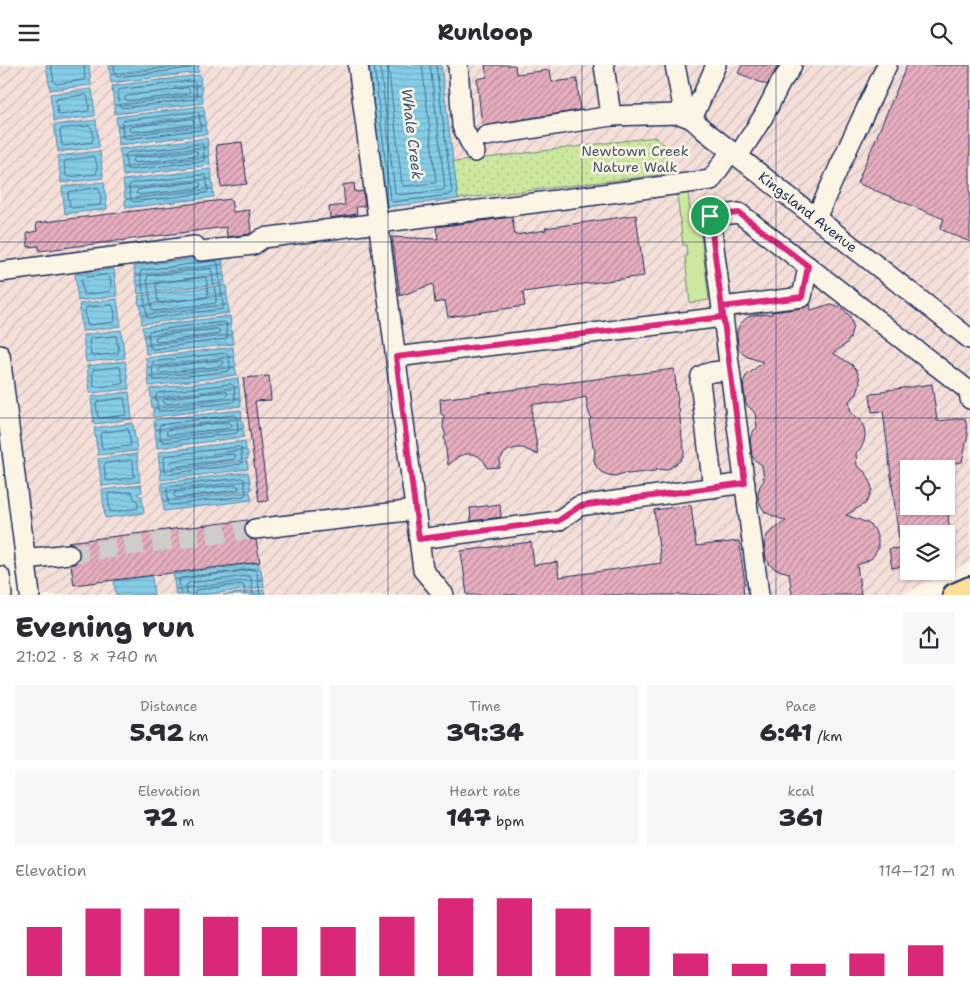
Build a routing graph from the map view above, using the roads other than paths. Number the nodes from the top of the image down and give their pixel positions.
1 (358, 65) edge
2 (458, 65) edge
3 (604, 65) edge
4 (675, 65) edge
5 (716, 65) edge
6 (792, 65) edge
7 (888, 65) edge
8 (611, 117) junction
9 (692, 119) junction
10 (486, 136) dead end
11 (475, 152) dead end
12 (734, 154) junction
13 (816, 218) junction
14 (378, 224) junction
15 (808, 266) junction
16 (0, 272) edge
17 (722, 312) junction
18 (970, 339) edge
19 (0, 355) edge
20 (396, 357) junction
21 (730, 370) junction
22 (970, 399) edge
23 (745, 483) junction
24 (713, 488) junction
25 (415, 510) junction
26 (254, 529) tunnel mouth
27 (419, 539) junction
28 (70, 554) tunnel mouth
29 (25, 559) junction
30 (0, 576) edge
31 (970, 588) edge
32 (2, 595) edge
33 (30, 595) edge
34 (444, 595) edge
35 (759, 595) edge
36 (954, 595) edge

1 - 14 street
2 - 11 street
3 - 8 street
4 - 9 street, Kingsland Avenue
5 - 9 street
6 - 12 street
7 - 13 street
8 - 9 street
8 - 10 street
9 - 12 street, Kingsland Avenue
12 - 13 street, Kingsland Avenue
12 - 14 street
13 - 18 street, Kingsland Avenue
14 - 16 street
14 - 20 street
15 - 17 street
15 - 17 street
15 - 22 street
17 - 20 street
17 - 21 street
19 - 29 street
20 - 25 street
21 - 23 street
21 - 24 street
23 - 24 street
23 - 35 street
24 - 27 street
25 - 26 street
25 - 27 street
27 - 34 street
28 - 29 street
29 - 33 street
30 - 32 street
31 - 36 main road

